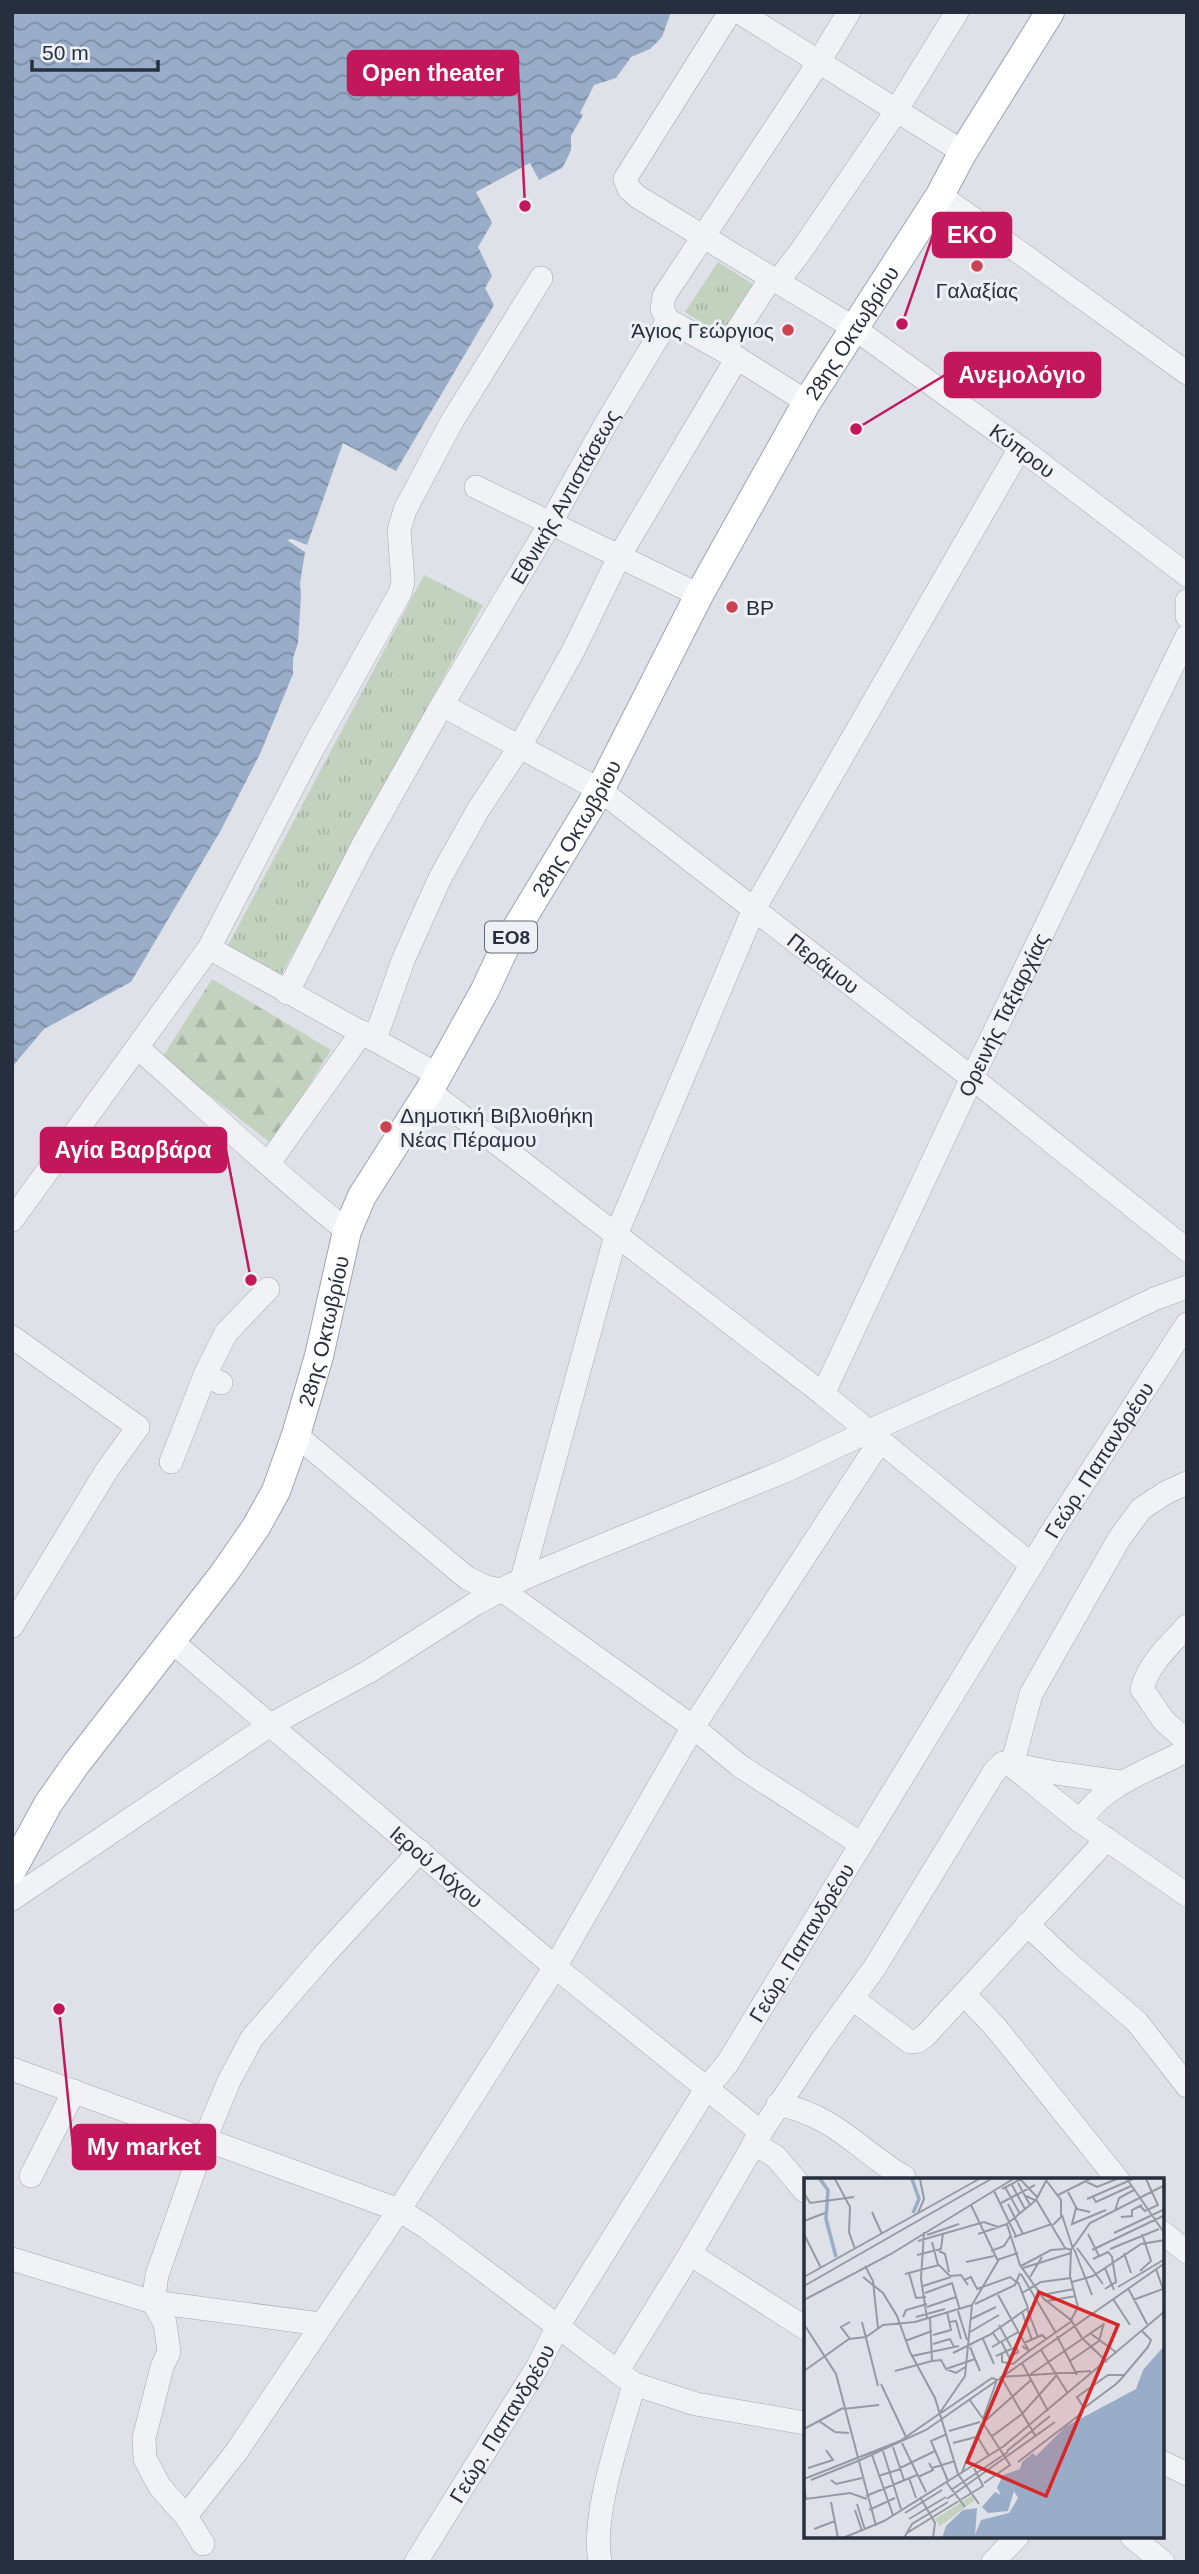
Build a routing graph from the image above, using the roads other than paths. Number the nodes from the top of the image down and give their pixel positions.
1 (730, 12) edge
2 (739, 12) edge
3 (849, 12) edge
4 (957, 12) edge
5 (1050, 12) edge
6 (818, 62) junction
7 (897, 109) junction
8 (963, 152) junction
9 (940, 195) junction
10 (703, 237) junction
11 (541, 278) dead end
12 (771, 278) junction
13 (668, 320) junction
14 (854, 328) junction
15 (731, 355) junction
16 (1187, 373) edge
17 (807, 402) junction
18 (1020, 448) junction
19 (476, 487) dead end
20 (551, 523) junction
21 (620, 555) junction
22 (1187, 575) edge
23 (699, 595) junction
24 (1187, 601) edge
25 (1187, 616) edge
26 (1187, 636) edge
27 (442, 705) junction
28 (519, 748) junction
29 (600, 790) junction
30 (754, 908) junction
31 (209, 948) junction
32 (288, 993) junction
33 (369, 1035) junction
34 (138, 1048) junction
35 (972, 1078) junction
36 (434, 1083) junction
37 (269, 1163) junction
38 (12, 1220) edge
39 (347, 1231) junction
40 (615, 1235) junction
41 (1187, 1250) edge
42 (1187, 1287) edge
43 (268, 1289) dead end
44 (1187, 1324) edge
45 (12, 1337) edge
46 (823, 1394) junction
47 (296, 1435) junction
48 (874, 1436) junction
49 (171, 1462) dead end
50 (1187, 1483) edge
51 (1032, 1565) junction
52 (512, 1585) junction
53 (12, 1626) edge
54 (1187, 1626) edge
55 (170, 1640) junction
56 (270, 1725) junction
57 (693, 1727) junction
58 (1187, 1741) edge
59 (1187, 1750) edge
60 (1010, 1764) junction
61 (1120, 1782) junction
62 (1080, 1821) junction
63 (1107, 1839) junction
64 (861, 1843) junction
65 (420, 1850) junction
66 (12, 1870) edge
67 (1187, 1895) edge
68 (12, 1899) edge
69 (1027, 1924) junction
70 (555, 1967) junction
71 (964, 1994) junction
72 (853, 1999) junction
73 (12, 2069) edge
74 (1187, 2086) edge
75 (706, 2090) junction
76 (74, 2091) junction
77 (778, 2104) junction
78 (757, 2138) junction
79 (205, 2139) junction
80 (31, 2176) dead end
81 (904, 2177) dead end
82 (1116, 2178) edge
83 (804, 2190) edge
84 (399, 2210) junction
85 (1164, 2234) edge
86 (1187, 2252) edge
87 (690, 2254) junction
88 (12, 2259) edge
89 (153, 2302) junction
90 (321, 2324) junction
91 (804, 2327) edge
92 (557, 2328) junction
93 (626, 2378) junction
94 (804, 2423) edge
95 (1164, 2463) edge
96 (1187, 2474) edge
97 (186, 2516) junction
98 (1015, 2539) edge
99 (203, 2544) dead end
100 (416, 2562) edge
101 (600, 2562) edge
102 (993, 2562) edge

1 - 10 street, Κύπρου
2 - 6 street
3 - 6 street, Εθνικής Αντιστάσεως
4 - 7 street
5 - 8 main road, 28ης Οκτωβρίου / ΕΟ8
6 - 7 street
6 - 10 street, Εθνικής Αντιστάσεως
7 - 8 street
7 - 12 street
8 - 9 main road, 28ης Οκτωβρίου / ΕΟ8
9 - 14 main road, 28ης Οκτωβρίου / ΕΟ8
9 - 16 street
10 - 12 street, Κύπρου
10 - 13 street, Εθνικής Αντιστάσεως
11 - 31 street
12 - 14 street, Κύπρου
12 - 15 street
13 - 15 street
13 - 20 street, Εθνικής Αντιστάσεως
14 - 17 main road, 28ης Οκτωβρίου / ΕΟ8
14 - 18 street, Κύπρου
15 - 17 street
15 - 21 street
17 - 23 main road, 28ης Οκτωβρίου / ΕΟ8
18 - 22 street, Κύπρου
18 - 30 street
19 - 20 street
20 - 21 street
20 - 27 street, Εθνικής Αντιστάσεως
21 - 23 street
21 - 28 street
23 - 29 main road, 28ης Οκτωβρίου / ΕΟ8
24 - 25 street
26 - 35 street, Ορεινής Ταξιαρχίας
27 - 28 street, Περάμου
27 - 32 street, Εθνικής Αντιστάσεως
28 - 29 street, Περάμου
28 - 33 street
29 - 30 street, Περάμου
29 - 36 main road, 28ης Οκτωβρίου / ΕΟ8
30 - 35 street, Περάμου
30 - 40 street
31 - 32 street
31 - 34 street
32 - 33 street
33 - 36 street
33 - 37 street
34 - 37 street
34 - 38 street
35 - 41 street, Περάμου
35 - 46 street, Ορεινής Ταξιαρχίας
36 - 39 main road, 28ης Οκτωβρίου / ΕΟ8
36 - 40 street
37 - 39 street
39 - 47 main road, 28ης Οκτωβρίου / ΕΟ8
40 - 46 street
40 - 52 street
42 - 48 street
43 - 49 street
44 - 51 street, Γεώρ. Παπανδρέου
45 - 53 street
46 - 48 street
47 - 52 street
47 - 55 main road, 28ης Οκτωβρίου / ΕΟ8
48 - 51 street
48 - 52 street
48 - 57 street
50 - 60 street
51 - 64 street, Γεώρ. Παπανδρέου
52 - 56 street
52 - 57 street
54 - 58 street
55 - 56 street, Ιερού Λόχου
55 - 66 main road, 28ης Οκτωβρίου / ΕΟ8
56 - 65 street, Ιερού Λόχου
56 - 68 street
57 - 64 street
57 - 70 street
59 - 61 street
60 - 61 street
60 - 62 street
60 - 72 street
61 - 62 street
62 - 63 street
63 - 67 street
63 - 69 street
64 - 75 street, Γεώρ. Παπανδρέου
65 - 70 street, Ιερού Λόχου
65 - 79 street
69 - 71 street
69 - 74 street
70 - 75 street, Ιερού Λόχου
70 - 84 street
71 - 72 street
71 - 82 street
72 - 77 street
73 - 76 street
75 - 78 street, Ιερού Λόχου
75 - 92 street, Γεώρ. Παπανδρέου
76 - 79 street
76 - 80 street
77 - 78 street
77 - 81 street
78 - 83 street, Ιερού Λόχου
78 - 87 street
79 - 84 street
79 - 89 street
84 - 90 street
84 - 92 street
85 - 86 street
87 - 91 street
87 - 93 street
88 - 89 street
89 - 90 street
89 - 97 street
90 - 97 street
92 - 93 street
92 - 100 street, Γεώρ. Παπανδρέου
93 - 94 street
93 - 101 street
95 - 96 street
97 - 99 street
98 - 102 street

